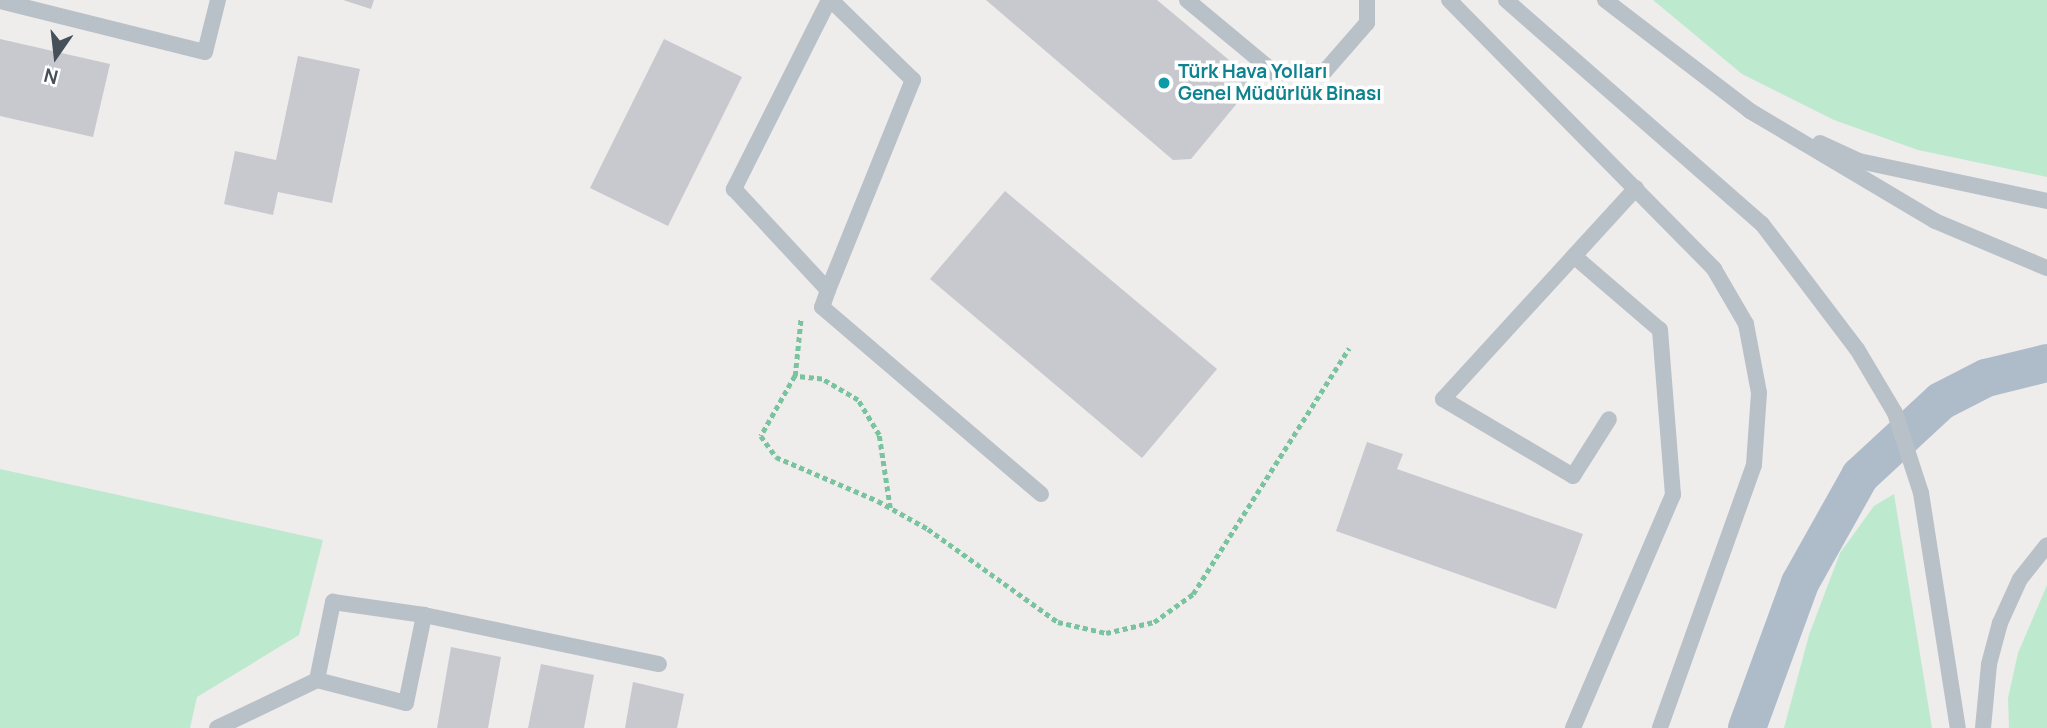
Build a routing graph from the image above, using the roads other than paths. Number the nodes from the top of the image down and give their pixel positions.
1 (218, 0) edge
2 (830, 0) edge
3 (1187, 0) edge
4 (1367, 0) edge
5 (1448, 0) edge
6 (1506, 0) edge
7 (1605, 0) edge
8 (0, 1) edge
9 (1750, 111) junction
10 (1636, 188) junction
11 (2047, 201) edge
12 (1574, 256) junction
13 (2047, 268) edge
14 (828, 289) junction
15 (2047, 363) edge
16 (1609, 419) dead end
17 (1041, 494) dead end
18 (2047, 545) edge
19 (424, 615) junction
20 (659, 664) dead end
21 (317, 680) junction
22 (217, 728) edge
23 (1573, 728) edge
24 (1660, 728) edge
25 (1747, 728) edge
26 (1958, 728) edge
27 (1983, 728) edge

1 - 8 lane
2 - 14 lane
2 - 14 lane
3 - 4 lane
5 - 10 lane
6 - 26 lane, bridge
7 - 9 lane
9 - 11 lane
9 - 13 lane
10 - 12 lane
10 - 24 lane
12 - 16 lane
12 - 23 lane
14 - 17 lane
15 - 25 main road
18 - 27 lane
19 - 20 lane
19 - 21 lane
19 - 21 lane
21 - 22 lane

